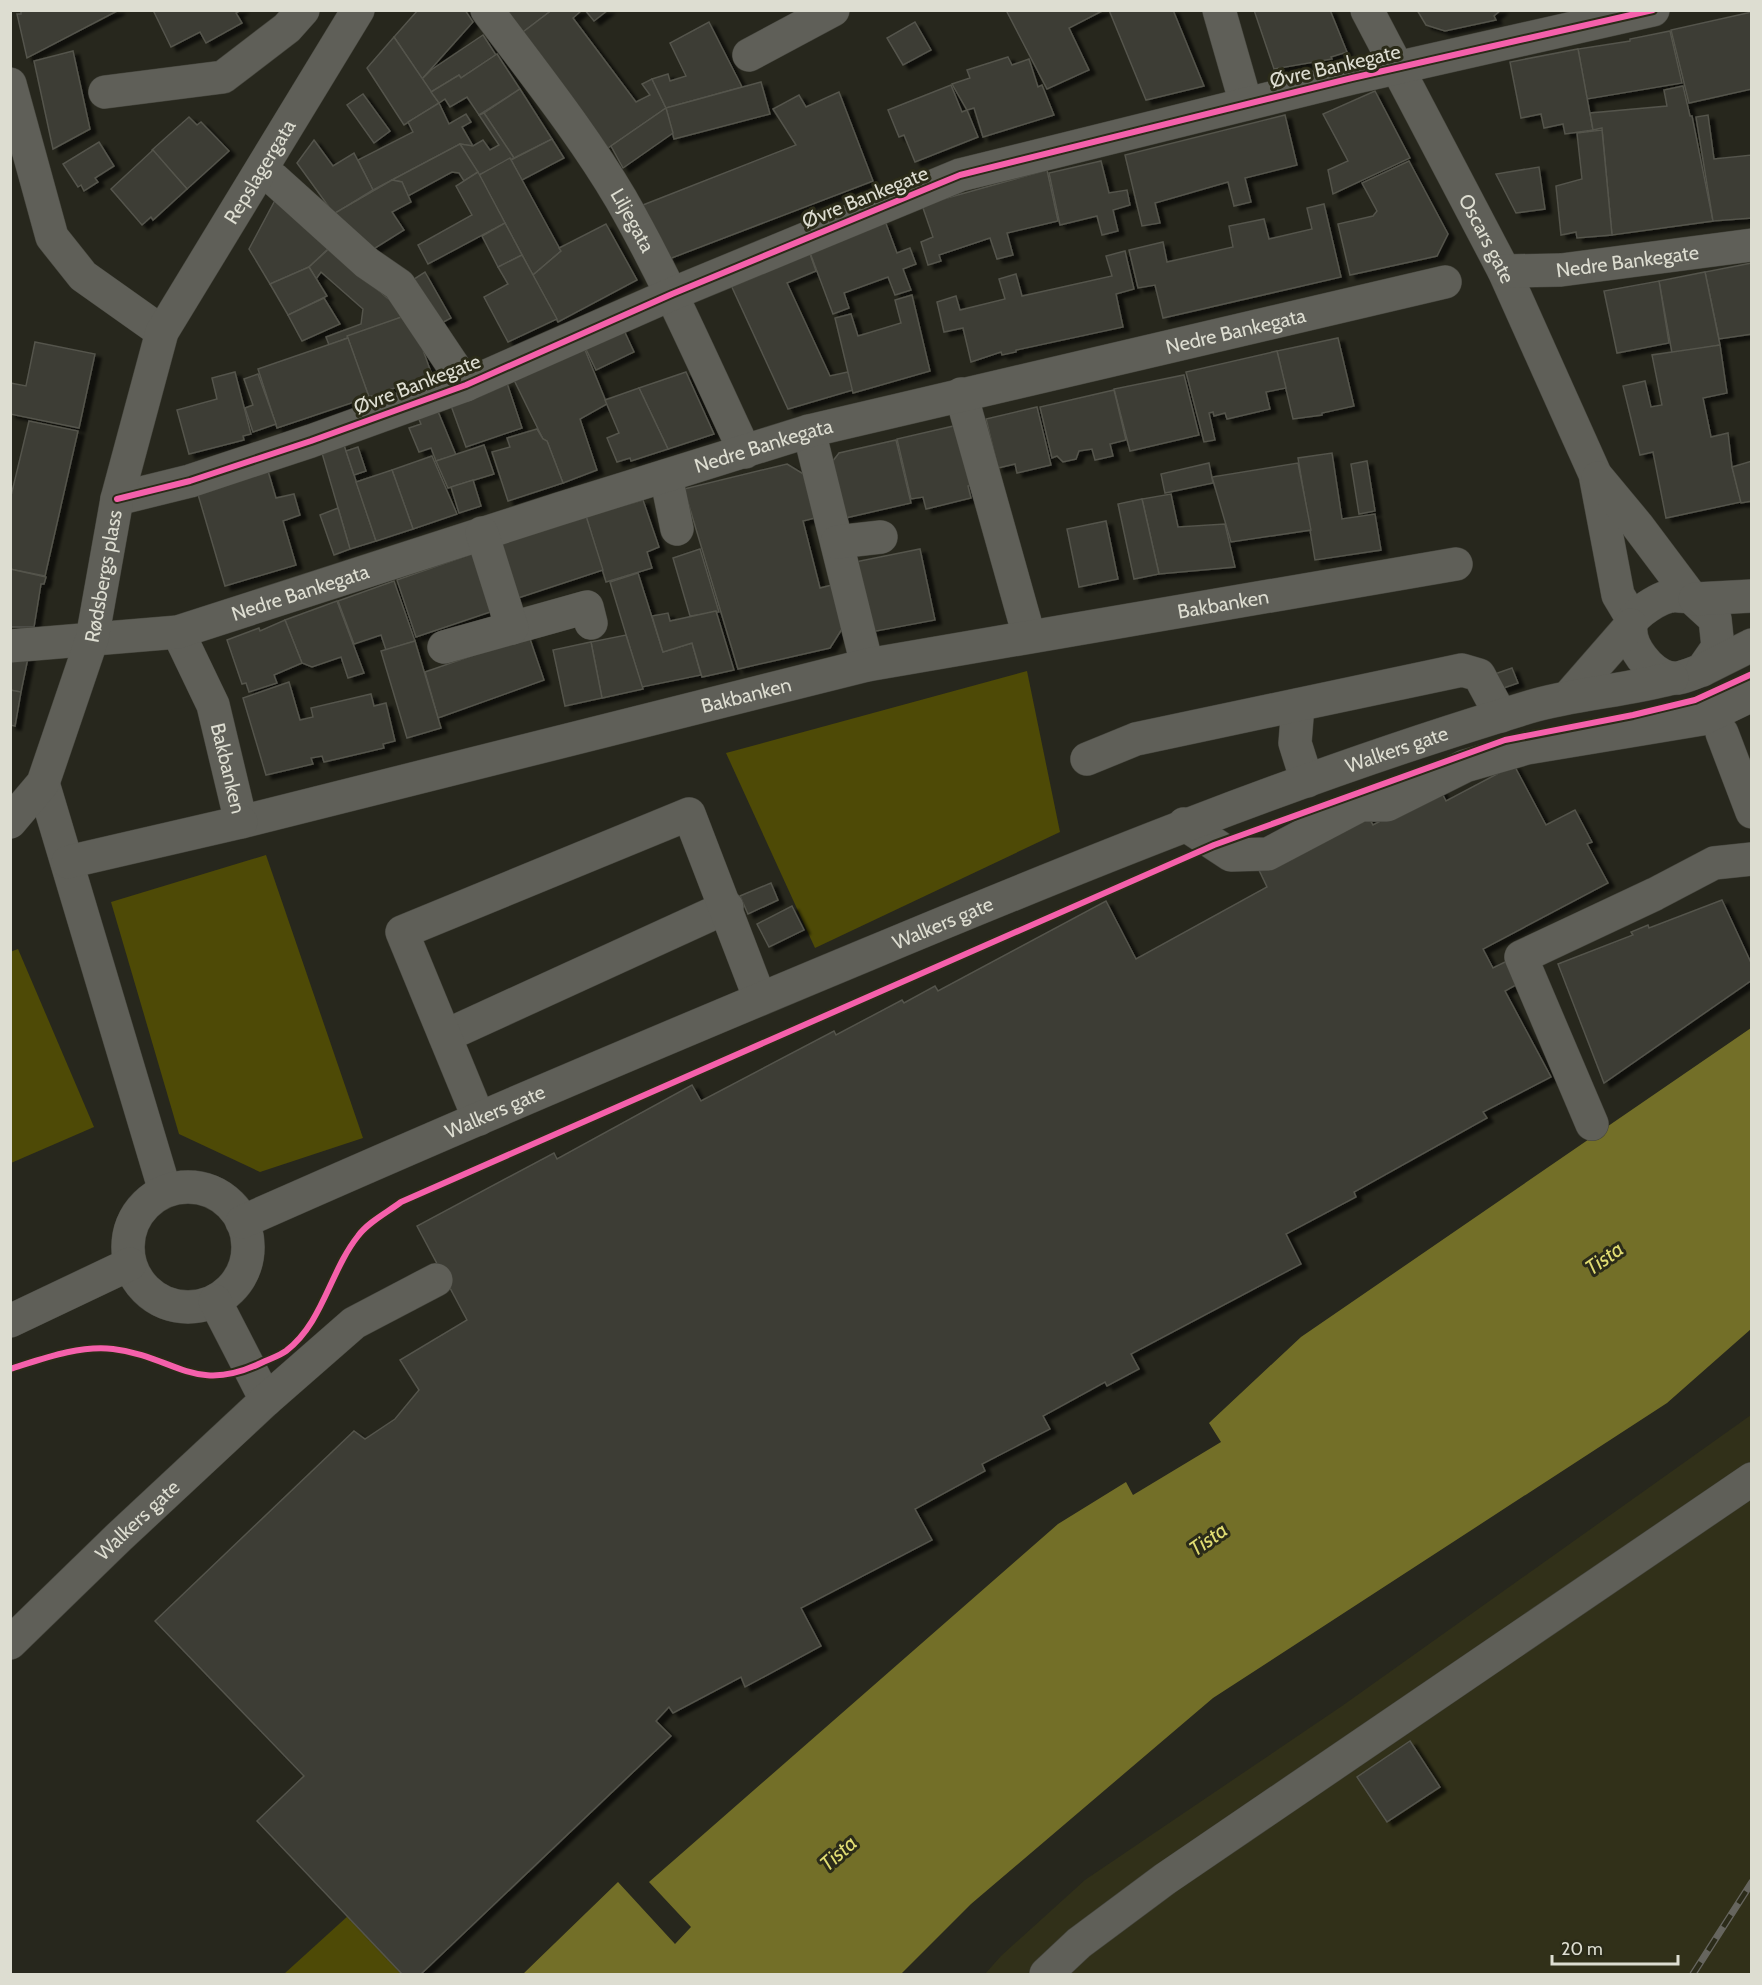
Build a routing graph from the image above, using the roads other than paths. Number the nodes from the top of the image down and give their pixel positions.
1 (303, 10) edge
2 (358, 10) edge
3 (487, 10) edge
4 (833, 10) edge
5 (1219, 10) edge
6 (1367, 10) edge
7 (1653, 10) edge
8 (332, 24) edge
9 (749, 55) dead end
10 (1399, 69) junction
11 (10, 84) edge
12 (105, 92) dead end
13 (1246, 104) junction
14 (261, 171) junction
15 (1752, 245) edge
16 (1504, 271) junction
17 (1444, 282) dead end
18 (672, 294) junction
19 (162, 332) junction
20 (466, 385) junction
21 (961, 394) junction
22 (810, 431) junction
23 (745, 452) junction
24 (1595, 474) junction
25 (666, 476) junction
26 (117, 499) junction
27 (677, 529) dead end
28 (482, 533) junction
29 (881, 537) dead end
30 (837, 542) junction
31 (1456, 564) dead end
32 (1752, 596) edge
33 (1693, 598) junction
34 (591, 623) dead end
35 (1632, 623) junction
36 (512, 628) junction
37 (178, 632) junction
38 (1029, 636) junction
39 (92, 639) junction
40 (10, 645) edge
41 (1752, 645) edge
42 (444, 647) dead end
43 (867, 665) junction
44 (1687, 674) junction
45 (1569, 696) junction
46 (1752, 696) edge
47 (1298, 705) junction
48 (1501, 716) junction
49 (1722, 732) dead end
50 (1087, 759) dead end
51 (1306, 780) junction
52 (43, 783) junction
53 (1752, 812) edge
54 (10, 822) edge
55 (241, 822) junction
56 (1184, 824) junction
57 (1752, 860) edge
58 (68, 862) junction
59 (727, 907) junction
60 (760, 999) junction
61 (446, 1036) junction
62 (479, 1119) junction
63 (1592, 1124) dead end
64 (165, 1191) junction
65 (242, 1222) junction
66 (130, 1264) junction
67 (436, 1280) dead end
68 (215, 1301) junction
69 (10, 1321) edge
70 (266, 1400) junction
71 (1752, 1479) edge
72 (12, 1638) edge
73 (1046, 1974) edge

1 - 12 street
2 - 8 street, Repslagergata
3 - 18 street, Liljegata
4 - 9 street
5 - 13 street
6 - 10 street, Oscars gate
7 - 10 street, Øvre Bankegate
8 - 14 street, Repslagergata
10 - 13 street, Øvre Bankegate
10 - 16 street, Oscars gate
11 - 19 street
13 - 18 street, Øvre Bankegate
14 - 19 street, Repslagergata
14 - 20 street
15 - 16 street, Nedre Bankegate
16 - 24 street, Oscars gate
17 - 21 street, Nedre Bankegata
18 - 20 street, Øvre Bankegate
18 - 23 street, Liljegata
19 - 26 street, Rødsbergs plass
20 - 26 street, Øvre Bankegate
21 - 22 street, Nedre Bankegata
21 - 38 street
22 - 23 street, Nedre Bankegata
22 - 30 street
23 - 25 street, Nedre Bankegata
24 - 33 street, Oscars gate
24 - 35 street, Oscars gate
25 - 27 street
25 - 28 street, Nedre Bankegata
26 - 39 street, Rødsbergs plass
28 - 36 street
28 - 37 street, Nedre Bankegata
29 - 30 street
30 - 43 street
31 - 38 street, Bakbanken
32 - 33 street
33 - 35 street
33 - 44 street
34 - 36 street
35 - 44 street
35 - 45 street
36 - 42 street
37 - 39 street, Nedre Bankegata
37 - 55 street, Bakbanken
38 - 43 street, Bakbanken
39 - 40 street, Nedre Bankegata
39 - 52 street, Rødsbergs plass
41 - 44 street
43 - 55 street, Bakbanken
44 - 45 street
45 - 48 street, Walkers gate
46 - 56 street
47 - 48 street
47 - 50 street
47 - 51 street
48 - 51 street, Walkers gate
49 - 53 street
51 - 56 street, Walkers gate
52 - 54 street
52 - 58 street
55 - 58 street
56 - 60 street, Walkers gate
57 - 63 street
58 - 64 street
59 - 60 street
59 - 61 street
59 - 61 street
60 - 62 street, Walkers gate
61 - 62 street
62 - 65 street, Walkers gate
64 - 65 street
64 - 66 street
65 - 68 street
66 - 68 street
66 - 69 street
67 - 70 street, Walkers gate
68 - 70 street
70 - 72 street, Walkers gate
71 - 73 street

